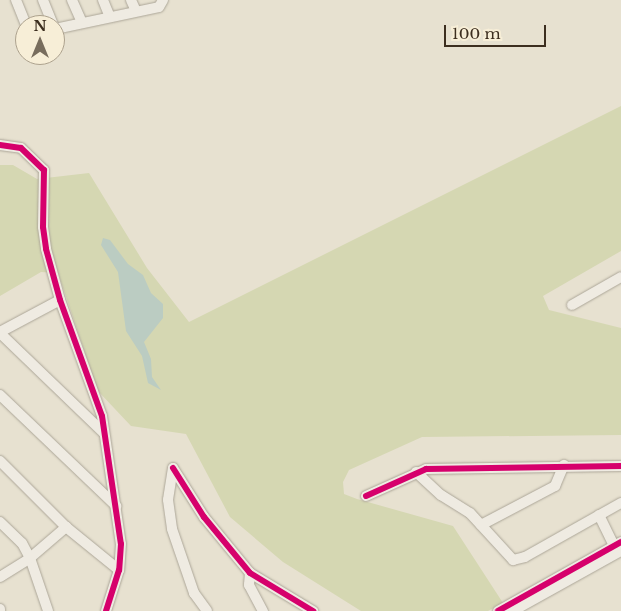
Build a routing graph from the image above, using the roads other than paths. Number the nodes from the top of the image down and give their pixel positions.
1 (16, 0) edge
2 (44, 0) edge
3 (72, 0) edge
4 (103, 0) edge
5 (131, 0) edge
6 (163, 0) edge
7 (136, 12) junction
8 (22, 15) edge
9 (49, 15) edge
10 (110, 17) junction
11 (82, 22) junction
12 (65, 26) edge
13 (0, 144) edge
14 (621, 278) edge
15 (60, 300) junction
16 (572, 305) dead end
17 (0, 333) edge
18 (0, 395) edge
19 (104, 433) junction
20 (0, 461) edge
21 (564, 465) junction
22 (621, 466) edge
23 (416, 472) junction
24 (366, 496) dead end
25 (621, 503) edge
26 (116, 506) junction
27 (598, 515) junction
28 (0, 522) edge
29 (481, 525) junction
30 (66, 527) junction
31 (618, 548) edge
32 (30, 558) junction
33 (119, 570) junction
34 (250, 573) junction
35 (0, 577) edge
36 (48, 611) edge
37 (106, 611) edge
38 (207, 611) edge
39 (263, 611) edge
40 (313, 611) edge
41 (498, 611) edge
42 (513, 611) edge

1 - 8 street
2 - 9 street
3 - 11 street
4 - 10 street
5 - 7 street
6 - 7 street
7 - 10 street
10 - 11 street
11 - 12 street
13 - 15 street
14 - 16 street
15 - 17 street
15 - 19 street
17 - 19 street
18 - 26 street
19 - 26 street
20 - 30 street
21 - 22 street
21 - 23 street
21 - 29 street
23 - 24 street
23 - 29 street
25 - 27 street
26 - 33 street
27 - 29 street
27 - 31 street
28 - 32 street
30 - 32 street
30 - 33 street
31 - 41 street
31 - 42 street
32 - 35 street
32 - 36 street
33 - 37 street
34 - 38 street
34 - 39 street
34 - 40 street

